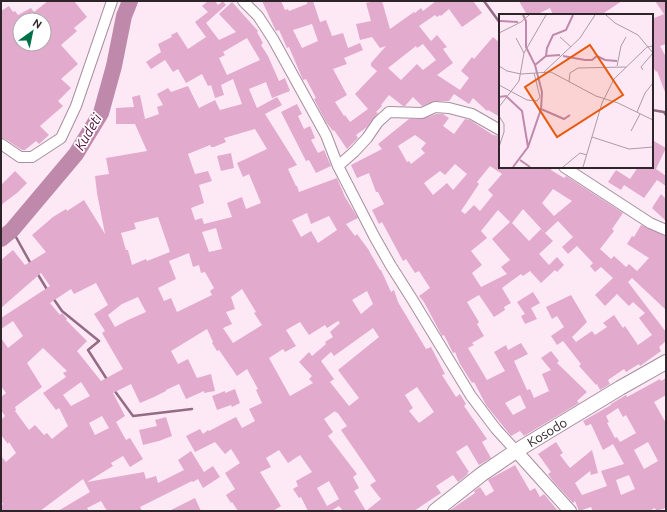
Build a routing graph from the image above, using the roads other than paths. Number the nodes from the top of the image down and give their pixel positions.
1 (112, 1) edge
2 (243, 1) edge
3 (499, 129) edge
4 (1, 144) edge
5 (338, 166) junction
6 (566, 168) edge
7 (666, 230) edge
8 (666, 362) edge
9 (516, 451) junction
10 (435, 511) edge
11 (570, 511) edge

1 - 4 street
2 - 5 street
3 - 5 street
5 - 9 street
6 - 7 street
8 - 9 main road, Kosodo
9 - 10 main road, Kosodo
9 - 11 street

